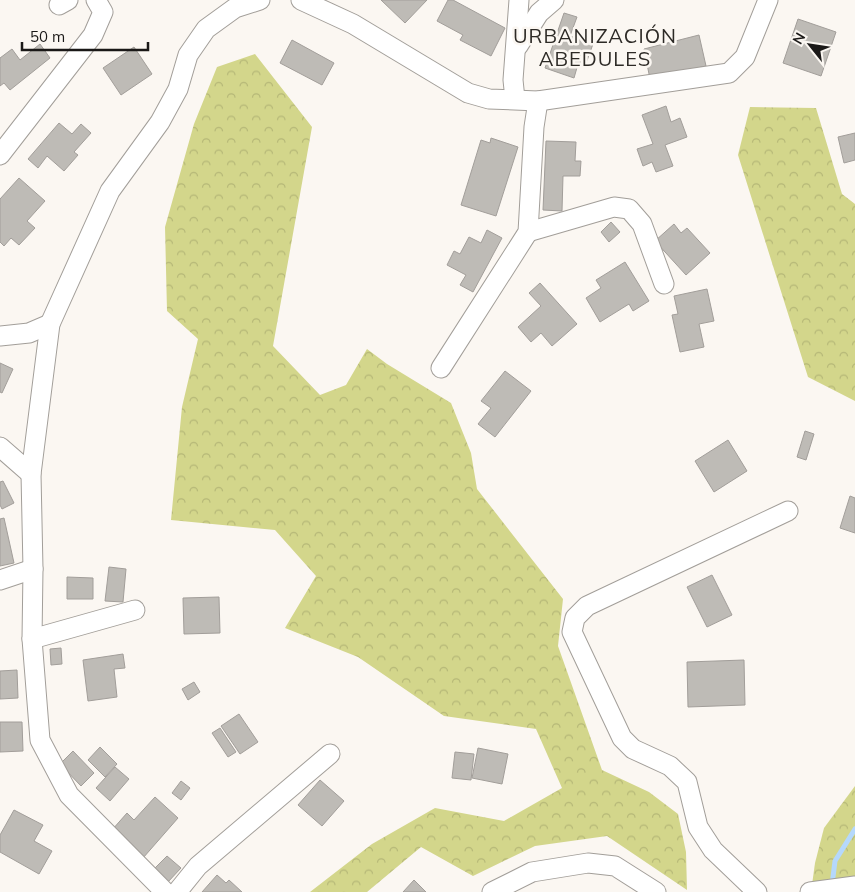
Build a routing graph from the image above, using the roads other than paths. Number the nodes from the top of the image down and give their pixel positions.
1 (96, 0) edge
2 (260, 0) edge
3 (301, 0) edge
4 (518, 0) edge
5 (554, 0) edge
6 (768, 0) edge
7 (516, 49) junction
8 (515, 99) junction
9 (538, 101) junction
10 (0, 155) edge
11 (528, 232) junction
12 (664, 284) dead end
13 (50, 324) junction
14 (0, 336) edge
15 (441, 368) dead end
16 (0, 447) edge
17 (31, 474) junction
18 (788, 511) dead end
19 (33, 569) junction
20 (0, 580) edge
21 (135, 610) dead end
22 (32, 639) junction
23 (330, 754) dead end
24 (850, 886) edge
25 (165, 892) edge
26 (177, 892) edge
27 (492, 892) edge
28 (656, 892) edge
29 (756, 892) edge
30 (810, 892) edge

1 - 10 street
2 - 13 street
3 - 8 street
4 - 7 street
5 - 7 street
6 - 9 street
7 - 8 street
8 - 9 street
9 - 11 street
11 - 12 street
11 - 15 street
13 - 14 street
13 - 17 street
16 - 17 street
17 - 19 street
18 - 29 street
19 - 20 street
19 - 22 street
21 - 22 street
22 - 25 street
23 - 26 street
24 - 30 street
27 - 28 street

